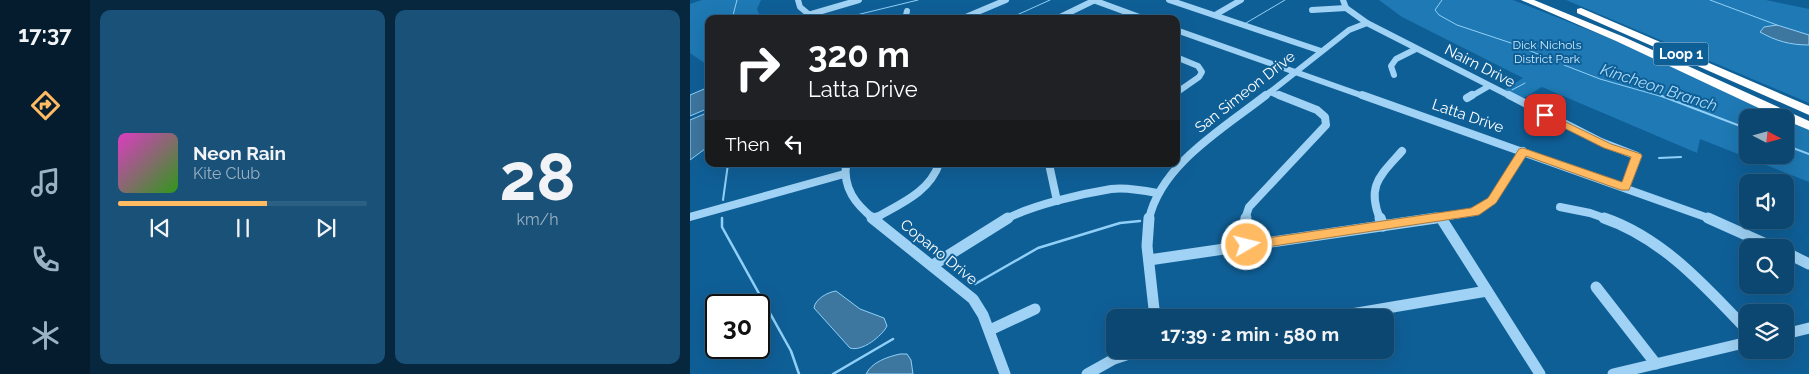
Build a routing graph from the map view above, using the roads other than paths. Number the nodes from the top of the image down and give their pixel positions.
1 (798, 0) edge
2 (859, 0) edge
3 (1006, 0) edge
4 (1094, 0) edge
5 (1169, 0) edge
6 (1241, 0) edge
7 (1342, 0) edge
8 (1526, 0) edge
9 (1552, 0) edge
10 (1346, 8) junction
11 (1312, 10) dead end
12 (907, 11) dead end
13 (808, 15) joint
14 (906, 15) edge
15 (971, 15) edge
16 (1064, 15) edge
17 (1134, 15) edge
18 (1215, 15) junction
19 (1367, 23) junction
20 (1180, 32) edge
21 (1416, 49) junction
22 (1322, 51) junction
23 (1180, 59) edge
24 (1296, 71) junction
25 (1394, 75) dead end
26 (1490, 86) junction
27 (1180, 90) edge
28 (1270, 92) junction
29 (1467, 98) dead end
30 (1809, 111) edge
31 (1809, 126) edge
32 (1402, 151) dead end
33 (1523, 151) junction
34 (1180, 165) edge
35 (938, 167) edge
36 (1050, 167) edge
37 (1179, 167) edge
38 (845, 169) edge
39 (1625, 187) junction
40 (1157, 193) junction
41 (1057, 201) junction
42 (1560, 207) dead end
43 (690, 217) edge
44 (1441, 217) junction
45 (874, 219) junction
46 (1383, 226) junction
47 (1755, 239) edge
48 (1247, 245) junction
49 (1794, 256) edge
50 (1149, 260) junction
51 (1809, 264) edge
52 (933, 265) junction
53 (1596, 287) dead end
54 (1487, 291) junction
55 (1035, 309) dead end
56 (1154, 309) edge
57 (1381, 309) edge
58 (1739, 321) edge
59 (1809, 328) edge
60 (990, 330) junction
61 (1794, 332) edge
62 (1739, 344) edge
63 (1114, 359) edge
64 (1656, 364) junction
65 (1006, 374) edge
66 (1087, 374) edge
67 (1540, 374) edge
68 (1613, 374) edge

1 - 13 street
2 - 13 street
3 - 15 street
4 - 16 street
4 - 17 street
5 - 18 street
6 - 18 street
7 - 10 street, Nairn Drive
8 - 31 highway, Loop 1
9 - 30 highway, Loop 1
10 - 11 street
10 - 19 street, Nairn Drive
12 - 14 street
18 - 22 street
19 - 21 street, Nairn Drive
19 - 22 street, San Simeon Drive
20 - 24 street, Latta Drive
21 - 25 street
21 - 26 street, Nairn Drive
22 - 24 street, San Simeon Drive
23 - 27 street
24 - 28 street, San Simeon Drive
24 - 33 street, Latta Drive
26 - 29 street
26 - 39 street, Nairn Drive
28 - 34 street, San Simeon Drive
28 - 48 street
32 - 46 street
33 - 39 street, Latta Drive
33 - 44 street
35 - 45 street
36 - 41 street
37 - 40 street, San Simeon Drive
38 - 43 street
38 - 45 street, Copano Drive
39 - 47 street, Latta Drive
40 - 41 street
40 - 50 street, San Simeon Drive
41 - 52 street
42 - 58 street
44 - 46 street
44 - 54 street
45 - 52 street, Copano Drive
46 - 48 street
48 - 50 street
49 - 51 street
50 - 56 street, San Simeon Drive
52 - 60 street, Copano Drive
53 - 64 street
54 - 57 street
54 - 67 street
55 - 60 street
59 - 61 street
60 - 65 street, Copano Drive
62 - 64 street
63 - 66 street
64 - 68 street

